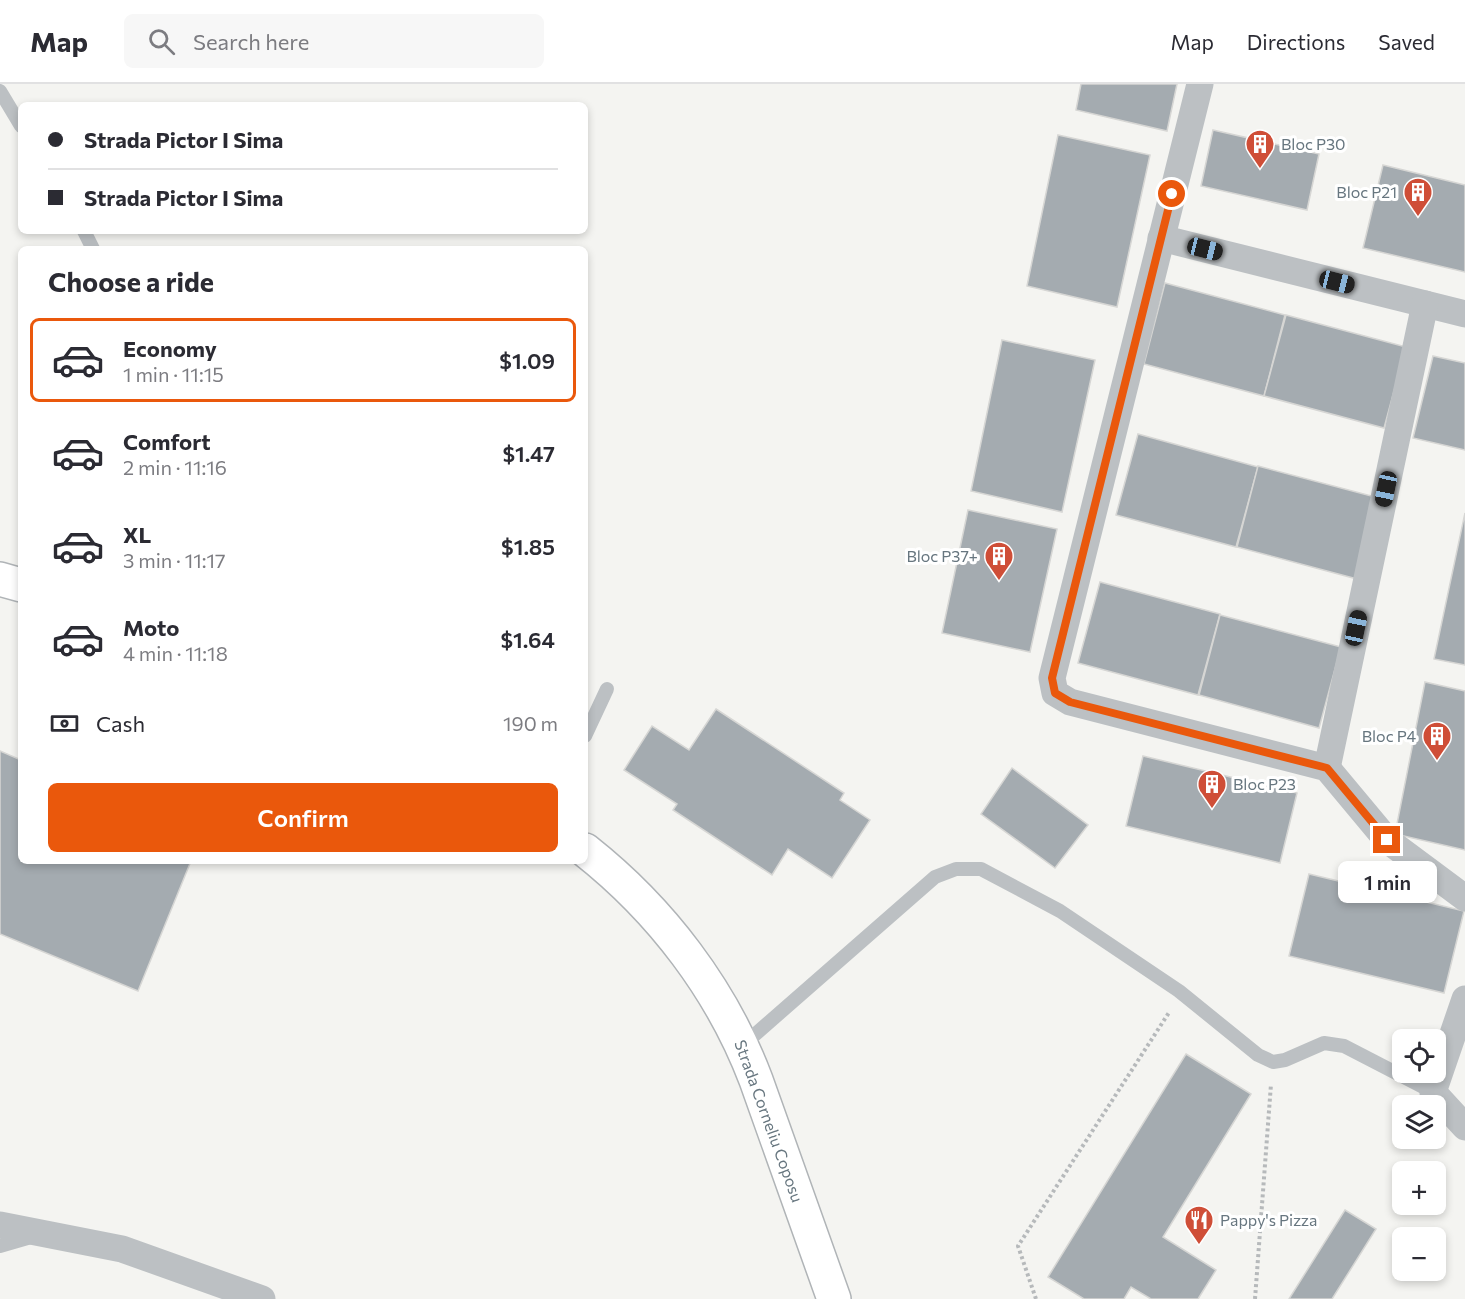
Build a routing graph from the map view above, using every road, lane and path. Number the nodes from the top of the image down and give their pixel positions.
1 (1200, 84) edge
2 (0, 91) edge
3 (18, 121) edge
4 (1161, 238) junction
5 (1425, 304) junction
6 (1465, 314) edge
7 (0, 579) edge
8 (18, 584) edge
9 (607, 689) dead end
10 (588, 730) edge
11 (1327, 768) junction
12 (588, 852) edge
13 (1465, 898) edge
14 (1179, 991) junction
15 (1464, 1004) edge
16 (743, 1045) junction
17 (1273, 1062) junction
18 (1433, 1092) junction
19 (1465, 1127) edge
20 (0, 1225) edge
21 (44, 1233) junction
22 (0, 1245) edge
23 (262, 1299) edge
24 (834, 1299) edge
25 (1036, 1299) edge
26 (1256, 1299) edge

1 - 4 street
2 - 3 lane
4 - 5 street
4 - 11 street
5 - 6 street
5 - 11 street
7 - 8 main road
9 - 10 lane
11 - 13 street
12 - 16 main road, Strada Corneliu Coposu
14 - 16 lane
14 - 17 lane
14 - 25 path
15 - 18 street
16 - 24 main road, Strada Corneliu Coposu
17 - 18 lane
17 - 26 path
18 - 19 street
20 - 21 street
21 - 22 lane
21 - 23 street

